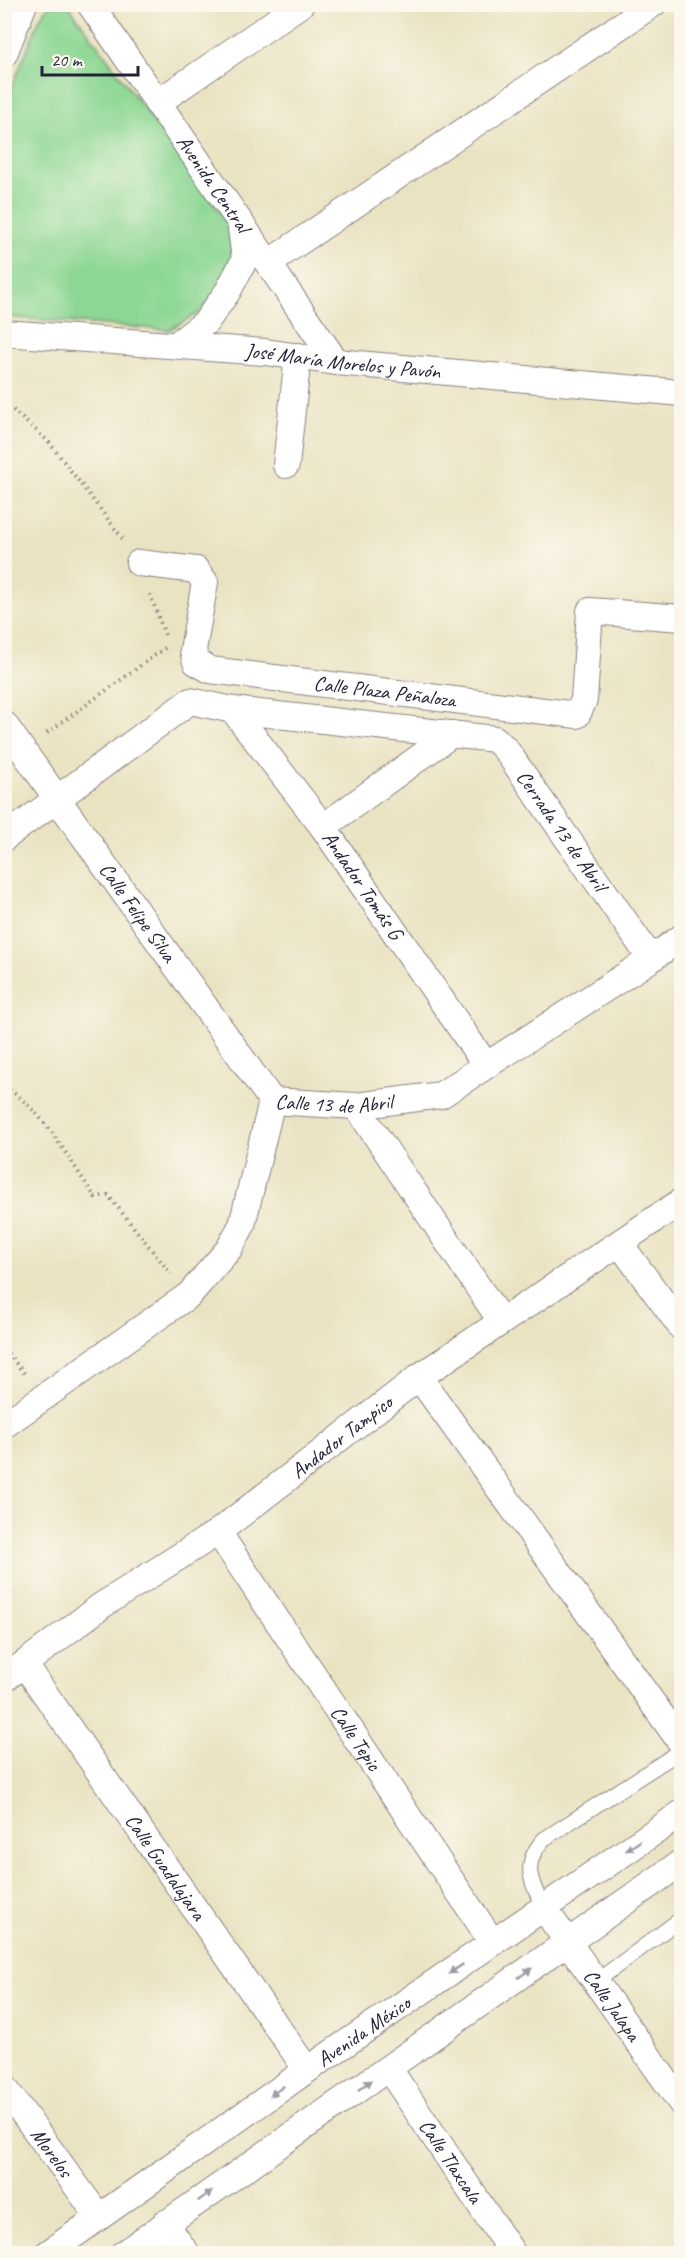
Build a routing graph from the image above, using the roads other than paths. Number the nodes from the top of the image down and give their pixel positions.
1 (24, 4) edge
2 (90, 4) edge
3 (302, 4) edge
4 (653, 4) edge
5 (4, 54) edge
6 (157, 103) junction
7 (241, 225) junction
8 (268, 263) junction
9 (4, 333) edge
10 (176, 345) junction
11 (298, 356) junction
12 (336, 362) junction
13 (681, 393) edge
14 (286, 465) dead end
15 (139, 563) road end
16 (681, 618) edge
17 (233, 710) junction
18 (4, 724) edge
19 (452, 734) junction
20 (59, 797) junction
21 (323, 827) junction
22 (4, 838) edge
23 (681, 937) edge
24 (651, 959) junction
25 (485, 1064) junction
26 (272, 1101) junction
27 (356, 1106) junction
28 (681, 1201) edge
29 (620, 1244) junction
30 (501, 1321) junction
31 (681, 1328) edge
32 (419, 1377) junction
33 (6, 1419) edge
34 (218, 1532) junction
35 (15, 1672) edge
36 (681, 1744) edge
37 (681, 1750) edge
38 (681, 1813) edge
39 (681, 1862) edge
40 (543, 1907) junction
41 (681, 1918) edge
42 (493, 1943) junction
43 (566, 1943) junction
44 (594, 1983) junction
45 (389, 2069) junction
46 (307, 2070) junction
47 (4, 2087) edge
48 (681, 2104) edge
49 (99, 2217) junction
50 (165, 2223) junction
51 (46, 2253) edge
52 (123, 2253) edge
53 (188, 2253) edge
54 (513, 2253) edge

1 - 5 street
2 - 6 street, Avenida Central
3 - 6 street
4 - 8 street
6 - 7 street, Avenida Central
7 - 8 street, Avenida Central
7 - 10 street
8 - 12 street, Avenida Central
9 - 10 street, José María Morelos y Pavón
10 - 11 street, José María Morelos y Pavón
11 - 12 street, José María Morelos y Pavón
11 - 14 street
12 - 13 street, José María Morelos y Pavón
15 - 16 street, Calle Plaza Peñaloza
17 - 19 street, Cerrada 13 de Abril
17 - 20 street, Cerrada 13 de Abril
17 - 21 street, Andador Tomás G
18 - 20 street, Calle Felipe Silva
19 - 21 street
19 - 24 street, Cerrada 13 de Abril
20 - 22 street
20 - 26 street, Calle Felipe Silva
21 - 25 street, Andador Tomás G
23 - 24 street, Calle 13 de Abril
24 - 25 street, Calle 13 de Abril
25 - 27 street, Calle 13 de Abril
26 - 27 street, Calle 13 de Abril
26 - 33 street, Calle 13 de Abril
27 - 30 street
28 - 29 street, Andador Tampico
29 - 30 street, Andador Tampico
29 - 31 street
30 - 32 street, Andador Tampico
32 - 34 street, Andador Tampico
32 - 36 street
34 - 35 street, Andador Tampico
34 - 42 street, Calle Tepic
35 - 46 street, Calle Guadalajara
37 - 40 lane
38 -> 40 street, Avenida México
39 - 43 street, Avenida México
40 - 42 street, Avenida México
40 - 43 street, Calle Jalapa
41 - 44 lane
42 -> 46 street, Avenida México
43 - 44 street, Calle Jalapa
45 -> 43 street, Avenida México
44 - 48 street, Calle Jalapa
50 -> 45 street, Avenida México
45 - 54 street, Calle Tlaxcala
46 -> 49 street, Avenida México
47 - 49 street, Morelos
49 - 51 street, Avenida México
50 - 52 street, Avenida México
50 - 53 street

